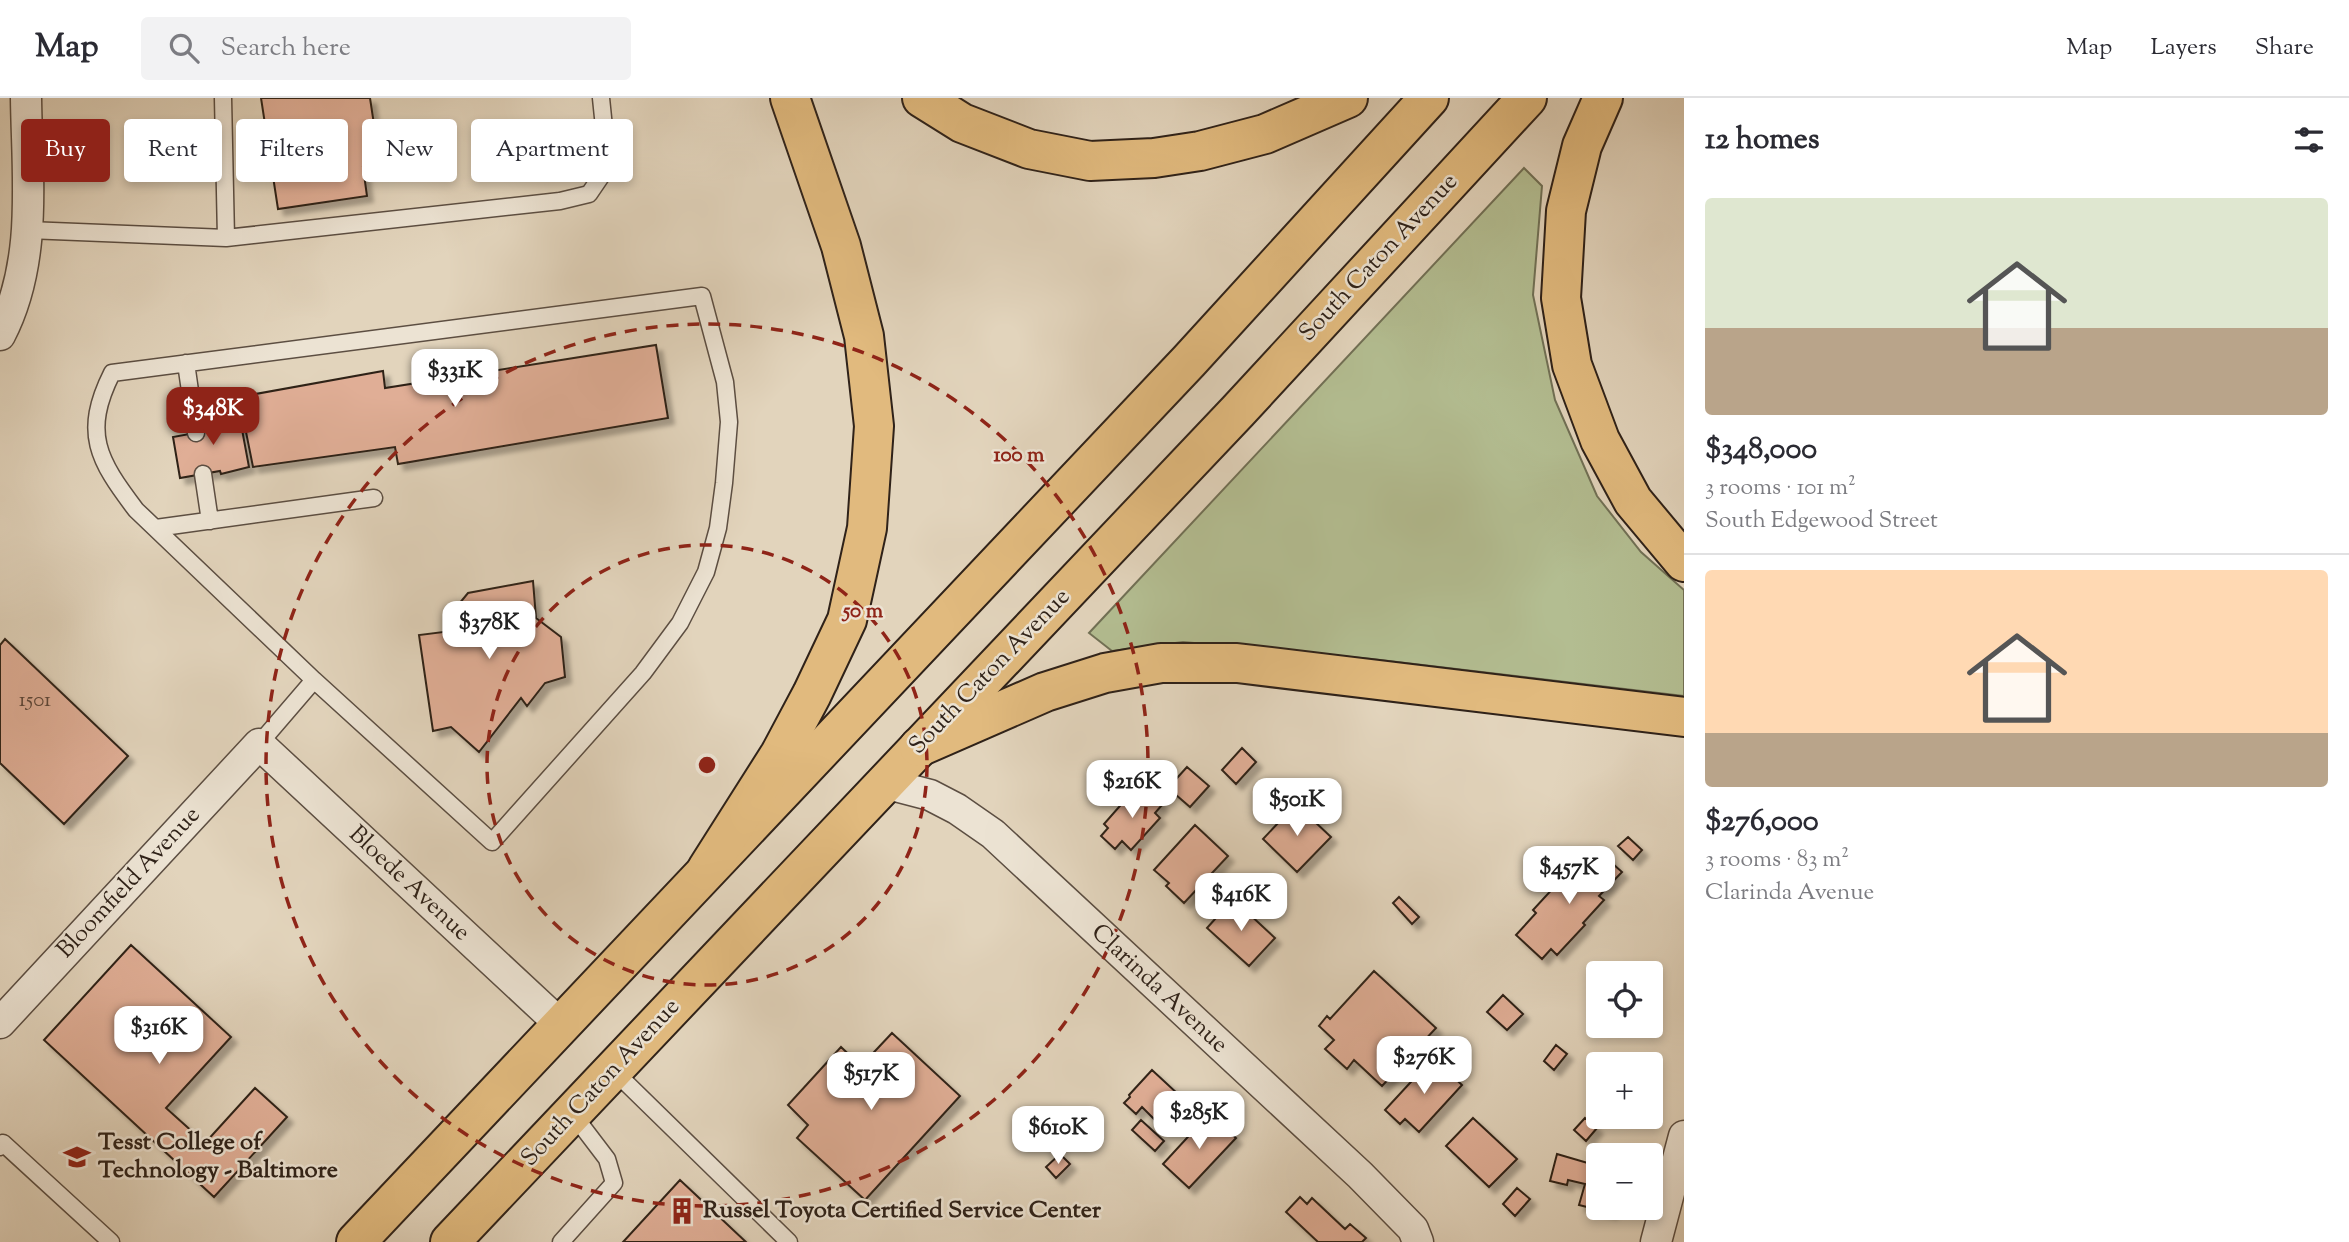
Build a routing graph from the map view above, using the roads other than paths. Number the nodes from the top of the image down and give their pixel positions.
1 (26, 98) edge
2 (223, 98) edge
3 (601, 98) edge
4 (790, 98) edge
5 (922, 98) edge
6 (1348, 98) edge
7 (1429, 98) edge
8 (1527, 98) edge
9 (1603, 98) edge
10 (28, 230) junction
11 (226, 238) junction
12 (0, 335) edge
13 (186, 363) junction
14 (196, 433) dead end
15 (203, 474) dead end
16 (374, 498) dead end
17 (210, 521) junction
18 (156, 528) junction
19 (1684, 562) edge
20 (314, 680) junction
21 (1684, 717) edge
22 (259, 744) junction
23 (919, 747) junction
24 (884, 783) junction
25 (707, 869) junction
26 (0, 1023) edge
27 (560, 1024) junction
28 (613, 1070) junction
29 (572, 1113) junction
30 (1684, 1136) edge
31 (0, 1147) edge
32 (1416, 1235) edge
33 (111, 1242) edge
34 (356, 1242) edge
35 (450, 1242) edge
36 (561, 1242) edge
37 (789, 1242) edge
38 (1656, 1242) edge

1 - 10 street
2 - 11 lane
3 - 11 lane
4 - 25 main road
5 - 6 main road
7 - 25 main road
8 - 23 main road, South Caton Avenue
9 - 19 main road
10 - 11 lane
10 - 12 street
13 - 14 lane
13 - 18 lane
13 - 20 lane
15 - 17 lane
16 - 17 lane
17 - 18 lane
18 - 20 lane
20 - 22 lane
21 - 23 main road
22 - 26 street, Bloomfield Avenue
22 - 27 street, Bloede Avenue
23 - 24 main road, South Caton Avenue
24 - 28 main road, South Caton Avenue
24 - 32 street, Clarinda Avenue
25 - 27 main road
27 - 34 main road
28 - 29 main road, South Caton Avenue
28 - 37 lane
29 - 35 main road, South Caton Avenue
29 - 36 lane
30 - 38 street
31 - 33 lane

